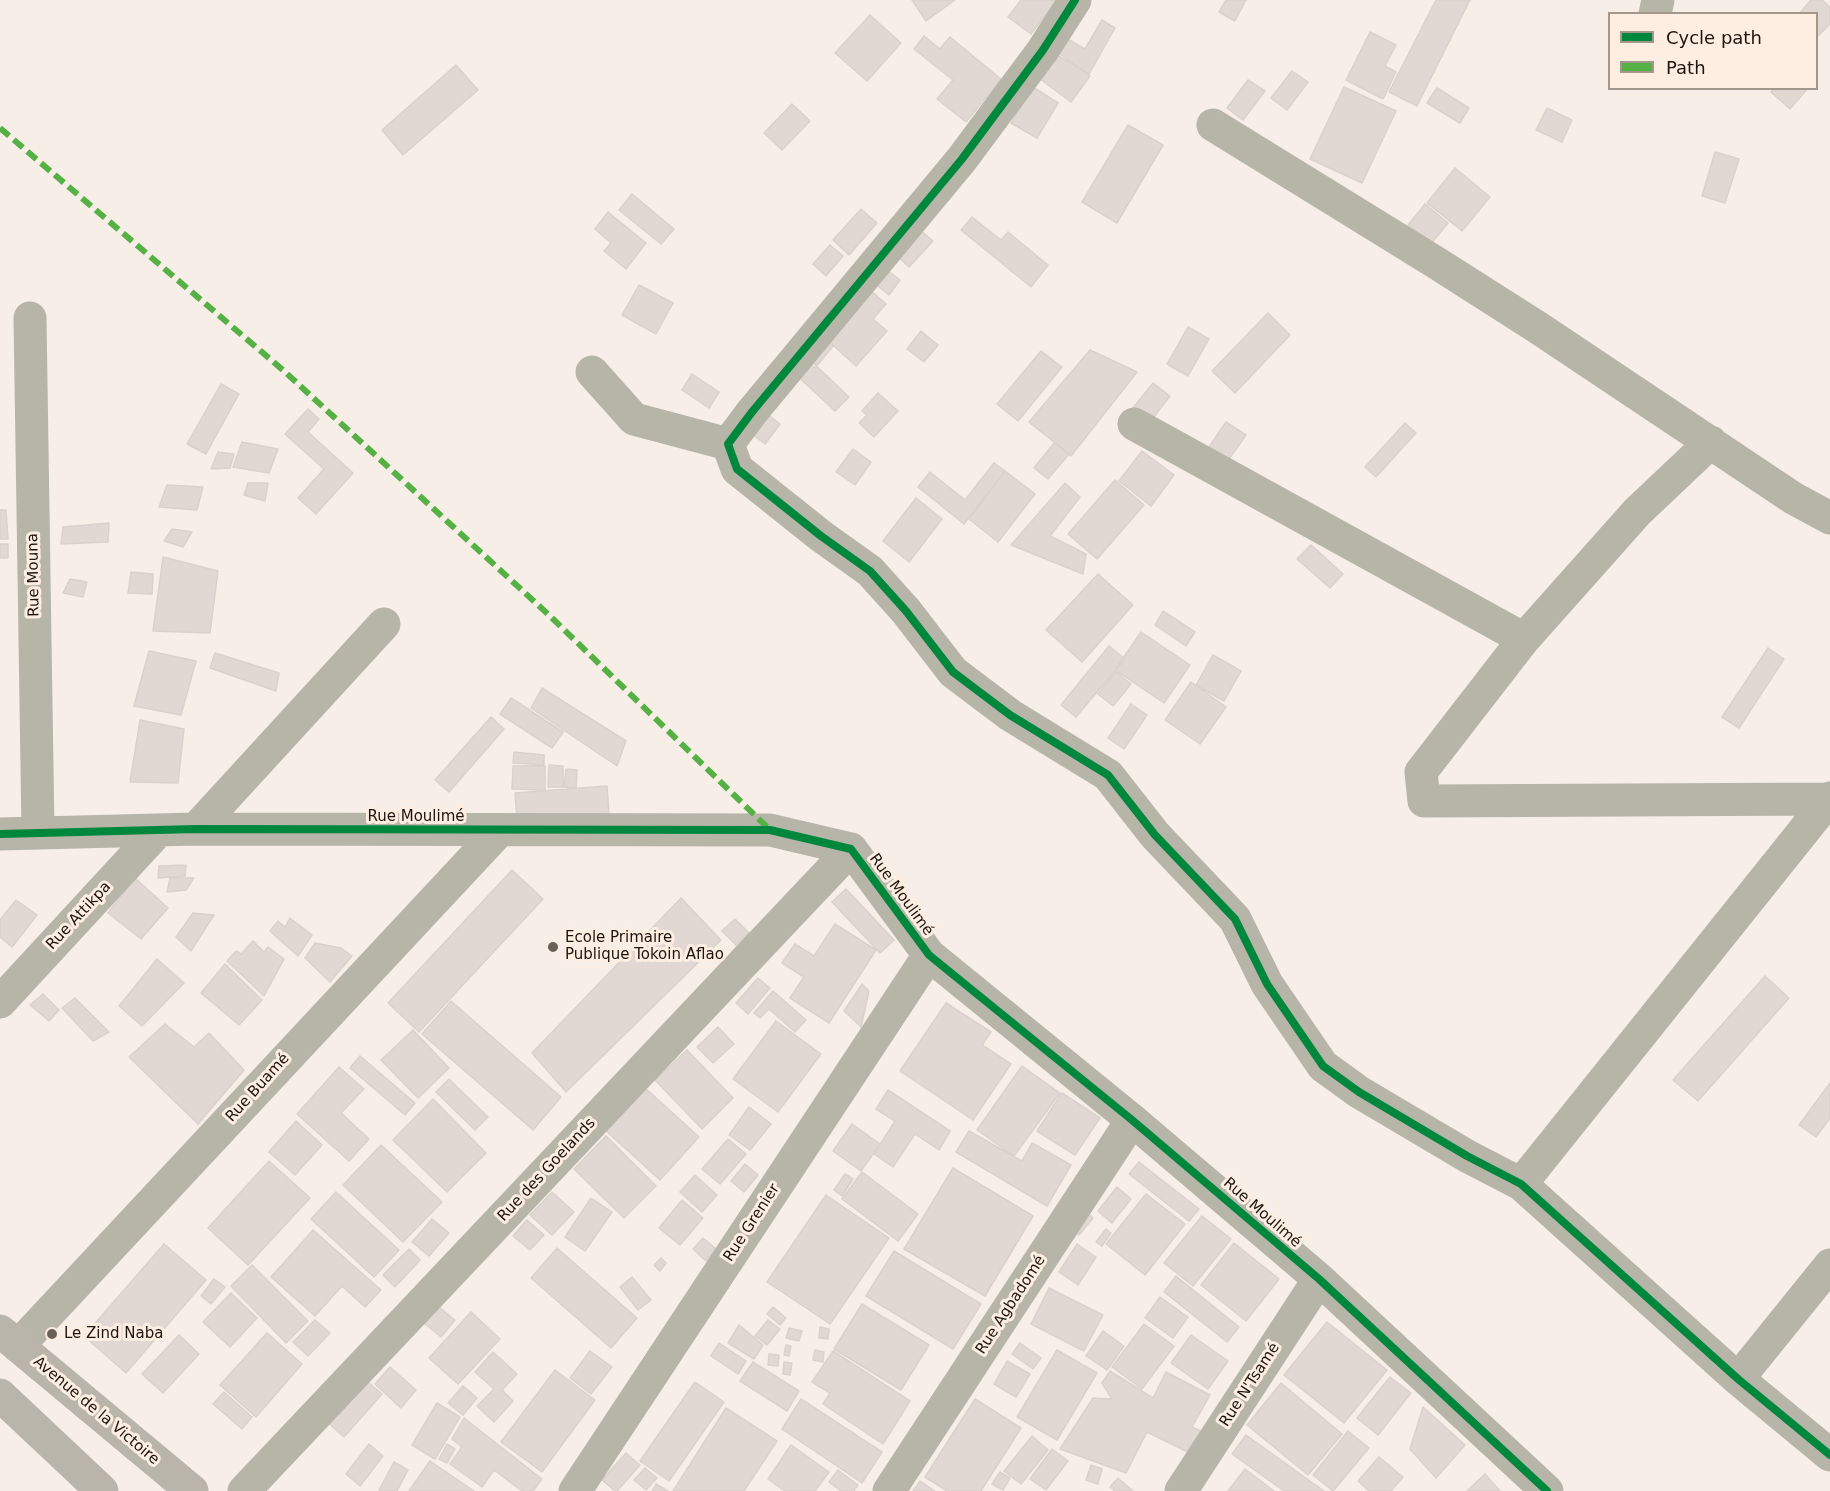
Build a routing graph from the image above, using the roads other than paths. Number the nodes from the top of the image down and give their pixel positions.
1 (1076, 0) edge
2 (1213, 125) dead end
3 (30, 318) dead end
4 (592, 372) dead end
5 (1134, 424) dead end
6 (1711, 442) junction
7 (728, 444) junction
8 (1830, 518) edge
9 (384, 624) dead end
10 (1524, 639) junction
11 (1830, 798) edge
12 (195, 830) junction
13 (158, 831) junction
14 (499, 831) junction
15 (38, 832) junction
16 (0, 834) edge
17 (851, 849) junction
18 (929, 955) junction
19 (0, 1002) edge
20 (1132, 1120) junction
21 (1521, 1184) junction
22 (1830, 1265) edge
23 (1319, 1279) junction
24 (9, 1338) edge
25 (1738, 1379) junction
26 (0, 1395) edge
27 (1830, 1455) edge
28 (102, 1491) edge
29 (192, 1491) edge
30 (244, 1491) edge
31 (574, 1491) edge
32 (890, 1491) edge
33 (1181, 1491) edge
34 (1547, 1491) edge

1 - 7 street
2 - 6 street
3 - 15 street, Rue Mouna
4 - 7 street
5 - 10 street
6 - 8 street
6 - 10 street
7 - 21 street
9 - 12 street
10 - 11 street
11 - 21 street
12 - 13 street, Rue Moulimé
12 - 14 street, Rue Moulimé
13 - 15 street, Rue Moulimé
13 - 19 street, Rue Attikpa
14 - 17 street, Rue Moulimé
14 - 24 street, Rue Buamé
15 - 16 street, Rue Moulimé
17 - 18 street, Rue Moulimé
17 - 30 street, Rue des Goelands
18 - 20 street, Rue Moulimé
18 - 31 street, Rue Grenier
20 - 23 street, Rue Moulimé
20 - 32 street, Rue Agbadomé
21 - 25 street
22 - 25 street
23 - 33 street, Rue N'Tsamé
23 - 34 street, Rue Moulimé
24 - 29 highway, Avenue de la Victoire
25 - 27 street
26 - 28 highway

